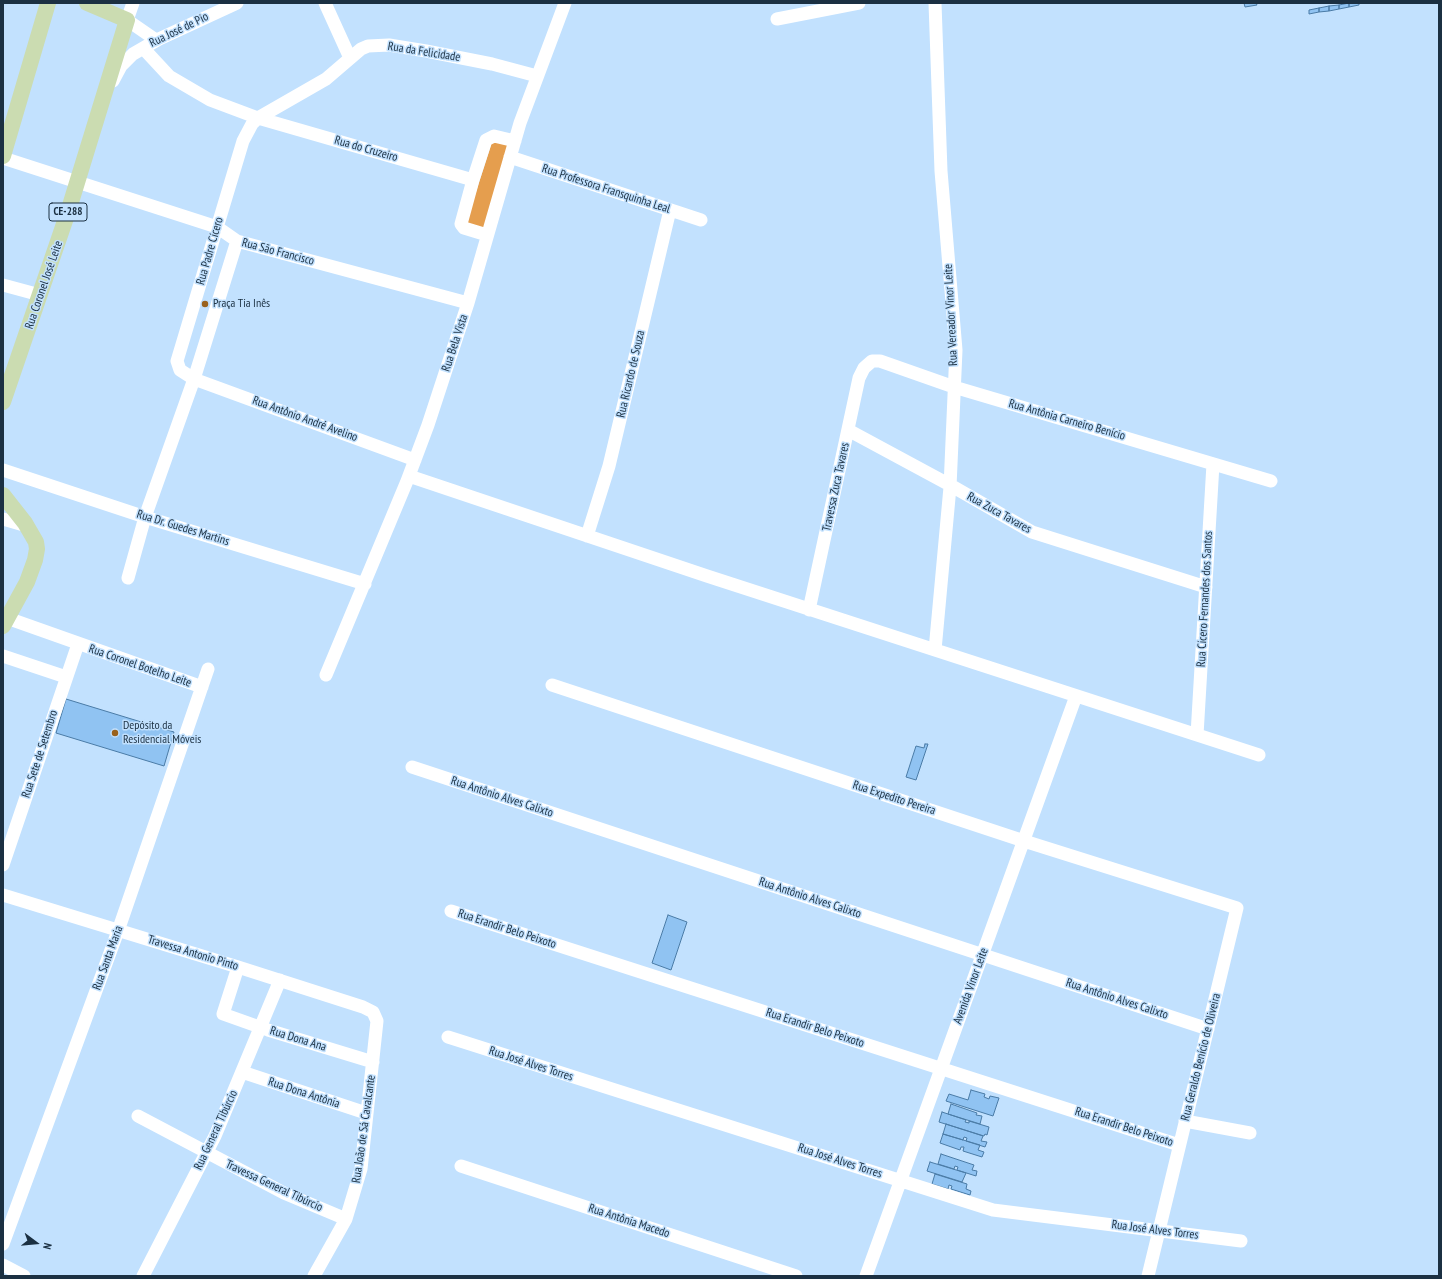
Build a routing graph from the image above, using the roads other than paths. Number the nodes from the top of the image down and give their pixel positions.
1 (48, 3) edge
2 (87, 3) edge
3 (133, 3) edge
4 (237, 3) edge
5 (325, 3) edge
6 (565, 3) edge
7 (859, 3) edge
8 (934, 3) edge
9 (777, 19) dead end
10 (127, 20) junction
11 (156, 40) junction
12 (143, 48) junction
13 (350, 58) junction
14 (537, 76) junction
15 (258, 118) junction
16 (95, 120) junction
17 (515, 141) junction
18 (3, 157) edge
19 (510, 157) junction
20 (474, 180) junction
21 (77, 182) junction
22 (670, 210) junction
23 (701, 220) dead end
24 (217, 227) junction
25 (487, 235) junction
26 (237, 241) junction
27 (3, 285) edge
28 (40, 295) junction
29 (468, 302) junction
30 (865, 366) joint
31 (194, 379) junction
32 (954, 387) junction
33 (3, 402) edge
34 (848, 430) junction
35 (415, 460) junction
36 (1213, 464) junction
37 (3, 470) edge
38 (409, 476) junction
39 (1271, 481) dead end
40 (950, 485) junction
41 (3, 495) edge
42 (146, 517) junction
43 (3, 519) edge
44 (27, 526) junction
45 (587, 536) junction
46 (128, 578) dead end
47 (365, 584) junction
48 (1206, 587) junction
49 (809, 610) junction
50 (5, 622) edge
51 (78, 644) junction
52 (935, 650) junction
53 (3, 656) edge
54 (208, 669) dead end
55 (326, 675) dead end
56 (66, 677) junction
57 (552, 685) dead end
58 (202, 687) junction
59 (1076, 696) junction
60 (1197, 735) junction
61 (1259, 755) dead end
62 (412, 767) dead end
63 (1024, 841) junction
64 (3, 865) edge
65 (3, 895) edge
66 (1237, 908) joint
67 (451, 911) dead end
68 (118, 931) junction
69 (982, 955) junction
70 (238, 967) junction
71 (280, 980) junction
72 (378, 1021) joint
73 (261, 1028) junction
74 (1208, 1029) junction
75 (448, 1037) dead end
76 (373, 1062) junction
77 (941, 1069) junction
78 (242, 1072) junction
79 (366, 1113) junction
80 (138, 1116) dead end
81 (1185, 1121) junction
82 (1250, 1133) dead end
83 (1179, 1145) junction
84 (207, 1153) junction
85 (461, 1166) dead end
86 (901, 1181) junction
87 (346, 1219) junction
88 (1159, 1231) junction
89 (1241, 1241) dead end
90 (3, 1244) edge
91 (3, 1265) edge
92 (24, 1276) edge
93 (143, 1276) edge
94 (314, 1276) edge
95 (796, 1276) edge
96 (866, 1276) edge
97 (1148, 1276) edge

1 - 18 main road
2 - 10 main road
3 - 10 street, Rua Coronel José Leite
4 - 11 street, Rua José de Pio
5 - 13 street
6 - 14 street, Rua Bela Vista
7 - 9 street
8 - 32 street, Rua Vereador Vinor Leite
10 - 11 street
10 - 16 main road, Rua Coronel José Leite / CE-288
11 - 12 street, Rua José de Pio
12 - 15 street, Rua do Cruzeiro
12 - 16 street, Rua Coronel José Leite
13 - 14 street, Rua da Felicidade
13 - 15 street, Rua da Felicidade
14 - 17 street, Rua Bela Vista
15 - 20 street, Rua do Cruzeiro
15 - 24 street, Rua Padre Cícero
16 - 21 main road, Rua Coronel José Leite / CE-288
17 - 19 street, Rua Bela Vista
17 - 20 street
18 - 21 street, Rua São Francisco
19 - 22 street, Rua Professora Fransquinha Leal
19 - 25 street, Rua Bela Vista
20 - 25 street
21 - 24 street, Rua São Francisco
21 - 28 main road, Rua Coronel José Leite / CE-288
22 - 23 street, Rua Professora Fransquinha Leal
22 - 45 street, Rua Ricardo de Souza
24 - 26 street, Rua São Francisco
24 - 31 street, Rua Padre Cícero
25 - 29 street, Rua Bela Vista
26 - 29 street, Rua São Francisco
26 - 31 street, Rua Padre Cícero
27 - 28 street
28 - 33 main road, Rua Coronel José Leite / CE-288
29 - 35 street, Rua Bela Vista
30 - 32 street, Rua Antônia Carneiro Benício
30 - 34 street, Travessa Zuca Tavares
31 - 35 street, Rua Antônio André Avelino
31 - 42 street, Rua Padre Cícero
32 - 36 street, Rua Antônia Carneiro Benício
32 - 40 street, Rua Vereador Vinor Leite
34 - 40 street, Rua Zuca Tavares
34 - 49 street, Travessa Zuca Tavares
35 - 38 street, Rua Bela Vista
36 - 39 street, Rua Antônia Carneiro Benício
36 - 48 street, Rua Cícero Fernandes dos Santos
37 - 42 street, Rua Dr. Guedes Martins
38 - 45 street
38 - 47 street, Rua Bela Vista
40 - 48 street, Rua Zuca Tavares
40 - 52 street, Rua Vereador Vinor Leite
41 - 44 main road
42 - 46 street, Rua Padre Cícero
42 - 47 street, Rua Dr. Guedes Martins
43 - 44 street
44 - 50 main road
45 - 49 street
47 - 55 street, Rua Bela Vista
48 - 60 street, Rua Cícero Fernandes dos Santos
49 - 52 street
50 - 51 street, Rua Coronel Botelho Leite
51 - 56 street, Rua Sete de Setembro
51 - 58 street, Rua Coronel Botelho Leite
52 - 59 street
53 - 56 street
54 - 58 street, Rua Santa Maria
56 - 64 street, Rua Sete de Setembro
57 - 63 street, Rua Expedito Pereira
58 - 68 street, Rua Santa Maria
59 - 60 street
59 - 63 street, Avenida Vinor Leite
60 - 61 street
62 - 69 street, Rua Antônio Alves Calixto
63 - 66 street, Rua Expedito Pereira
63 - 69 street, Avenida Vinor Leite
65 - 68 street, Travessa Antonio Pinto
66 - 74 street, Rua Geraldo Benício de Oliveira
67 - 77 street, Rua Erandir Belo Peixoto
68 - 70 street, Travessa Antonio Pinto
68 - 90 street, Rua Santa Maria
69 - 74 street, Rua Antônio Alves Calixto
69 - 77 street, Avenida Vinor Leite
70 - 71 street, Travessa Antonio Pinto
70 - 73 street, Rua Dona Ana
71 - 72 street, Travessa Antonio Pinto
71 - 73 street, Rua General Tibúrcio
72 - 76 street, Rua João de Sá Cavalcante
73 - 76 street, Rua Dona Ana
73 - 78 street, Rua General Tibúrcio
74 - 81 street, Rua Geraldo Benício de Oliveira
75 - 86 street, Rua José Alves Torres
76 - 79 street, Rua João de Sá Cavalcante
77 - 83 street, Rua Erandir Belo Peixoto
77 - 86 street, Avenida Vinor Leite
78 - 79 street, Rua Dona Antônia
78 - 84 street, Rua General Tibúrcio
79 - 87 street, Rua João de Sá Cavalcante
80 - 84 street, Travessa General Tibúrcio
81 - 82 street
81 - 83 street, Rua Geraldo Benício de Oliveira
83 - 88 street, Rua Geraldo Benício de Oliveira
84 - 87 street, Travessa General Tibúrcio
84 - 93 street, Rua General Tibúrcio
85 - 95 street, Rua Antônia Macedo
86 - 88 street, Rua José Alves Torres
86 - 96 street, Avenida Vinor Leite
87 - 94 street, Rua João de Sá Cavalcante
88 - 89 street, Rua José Alves Torres
88 - 97 street, Rua Geraldo Benício de Oliveira
91 - 92 street

